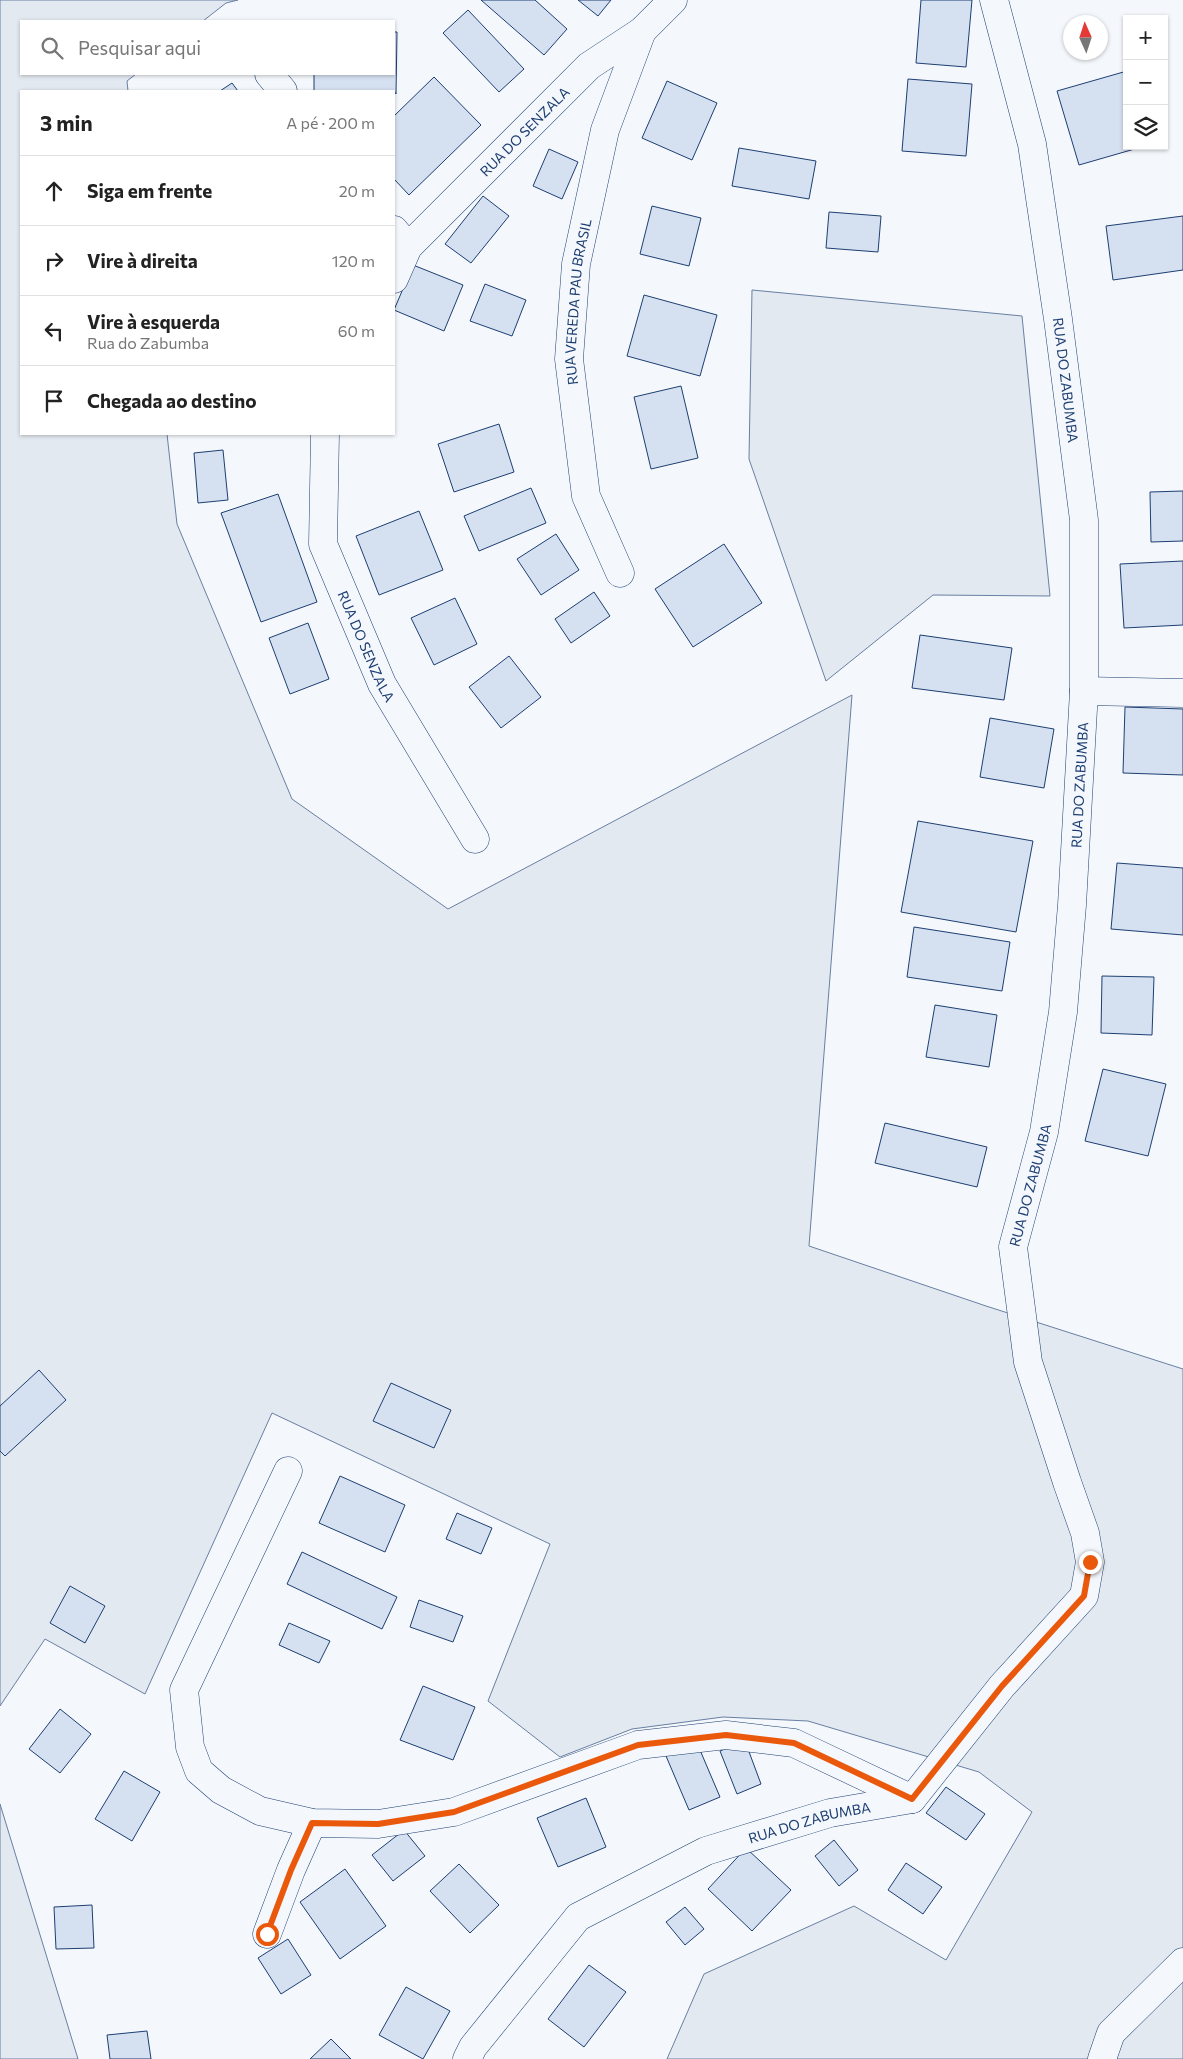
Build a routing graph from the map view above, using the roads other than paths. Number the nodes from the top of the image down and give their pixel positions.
1 (673, 0) edge
2 (994, 0) edge
3 (642, 31) junction
4 (270, 75) edge
5 (282, 90) edge
6 (401, 239) edge
7 (395, 273) edge
8 (325, 435) edge
9 (620, 573) dead end
10 (1084, 691) junction
11 (1183, 692) edge
12 (475, 839) dead end
13 (288, 1471) dead end
14 (912, 1799) junction
15 (312, 1823) junction
16 (267, 1934) dead end
17 (1183, 1962) edge
18 (467, 2059) edge
19 (1102, 2059) edge

1 - 3 street, RUA DO SENZALA
2 - 10 street, RUA DO ZABUMBA
3 - 6 street, RUA DO SENZALA
3 - 9 street, RUA VEREDA PAU BRASIL
4 - 5 street
6 - 7 street, RUA DO SENZALA
8 - 12 street, RUA DO SENZALA
10 - 11 street
10 - 14 street, RUA DO ZABUMBA
13 - 15 street
14 - 15 street
14 - 18 street, RUA DO ZABUMBA
15 - 16 street
17 - 19 street

